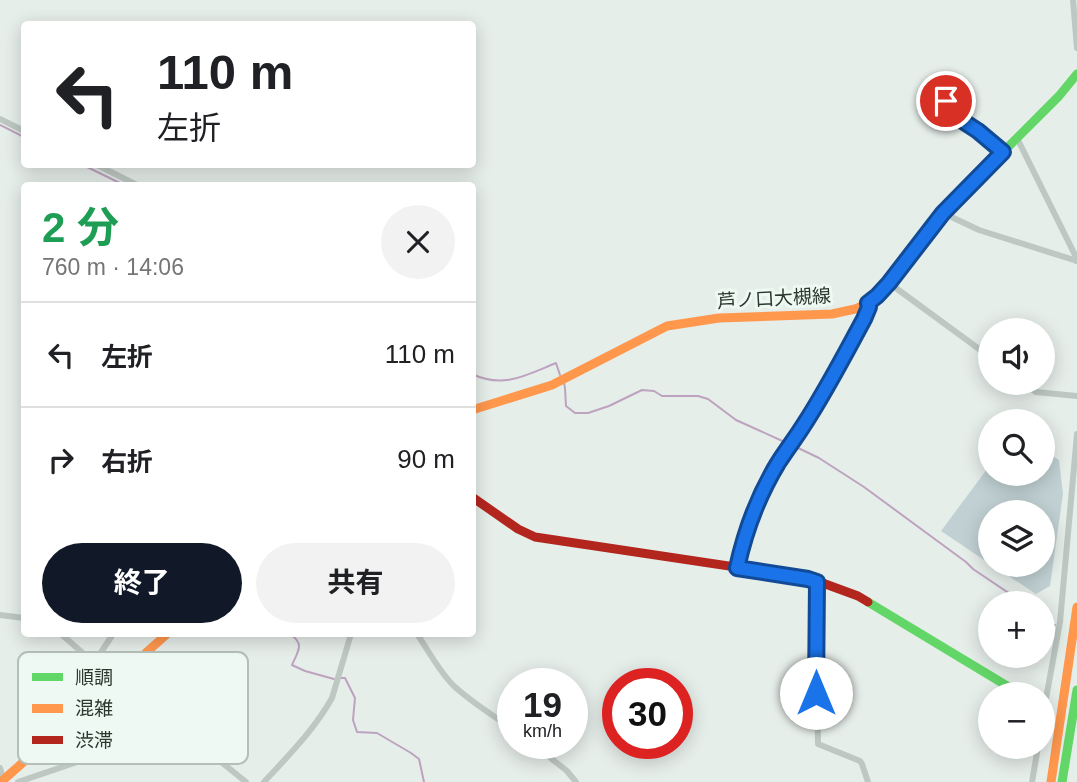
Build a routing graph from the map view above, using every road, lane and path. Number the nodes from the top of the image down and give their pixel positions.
1 (1073, 0) edge
2 (1077, 48) edge
3 (1077, 74) edge
4 (946, 101) dead end
5 (0, 119) edge
6 (21, 130) edge
7 (1017, 138) junction
8 (1003, 152) junction
9 (103, 168) edge
10 (131, 182) edge
11 (943, 213) junction
12 (1077, 261) edge
13 (889, 283) junction
14 (868, 303) junction
15 (978, 348) edge
16 (1055, 394) edge
17 (1077, 396) edge
18 (476, 409) edge
19 (1077, 433) edge
20 (476, 500) edge
21 (1073, 506) edge
22 (737, 568) junction
23 (817, 582) junction
24 (1077, 607) edge
25 (0, 615) edge
26 (21, 618) edge
27 (64, 637) edge
28 (111, 637) edge
29 (163, 637) edge
30 (350, 637) edge
31 (419, 637) edge
32 (81, 652) edge
33 (101, 652) edge
34 (146, 652) edge
35 (1000, 682) edge
36 (1048, 682) edge
37 (1077, 690) edge
38 (497, 719) edge
39 (551, 759) edge
40 (1036, 759) edge
41 (22, 764) edge
42 (71, 764) edge
43 (225, 764) edge
44 (0, 768) edge
45 (3, 781) edge
46 (18, 782) edge
47 (246, 782) edge
48 (264, 782) edge
49 (576, 782) edge
50 (868, 782) edge
51 (1032, 782) edge
52 (1051, 782) edge
53 (1062, 782) edge

1 - 2 street
3 - 7 main road, 芦ノ口大槻線
4 - 8 street
5 - 6 street
7 - 8 main road, 芦ノ口大槻線
7 - 12 street
8 - 11 main road, 芦ノ口大槻線
9 - 10 street
11 - 12 street
11 - 13 main road, 芦ノ口大槻線
13 - 14 main road, 芦ノ口大槻線
13 - 15 street
14 - 18 main road, 芦ノ口大槻線
14 - 22 street
16 - 17 street
19 - 21 street
20 - 22 main road
21 - 36 street
22 - 23 main road
23 - 35 main road
23 - 50 street
24 - 52 main road
25 - 26 street
27 - 32 street
28 - 33 street
29 - 34 main road
30 - 48 street
31 - 38 street
37 - 53 main road
39 - 49 street
40 - 51 street
41 - 45 main road
42 - 46 street
43 - 47 street
44 - 45 street

